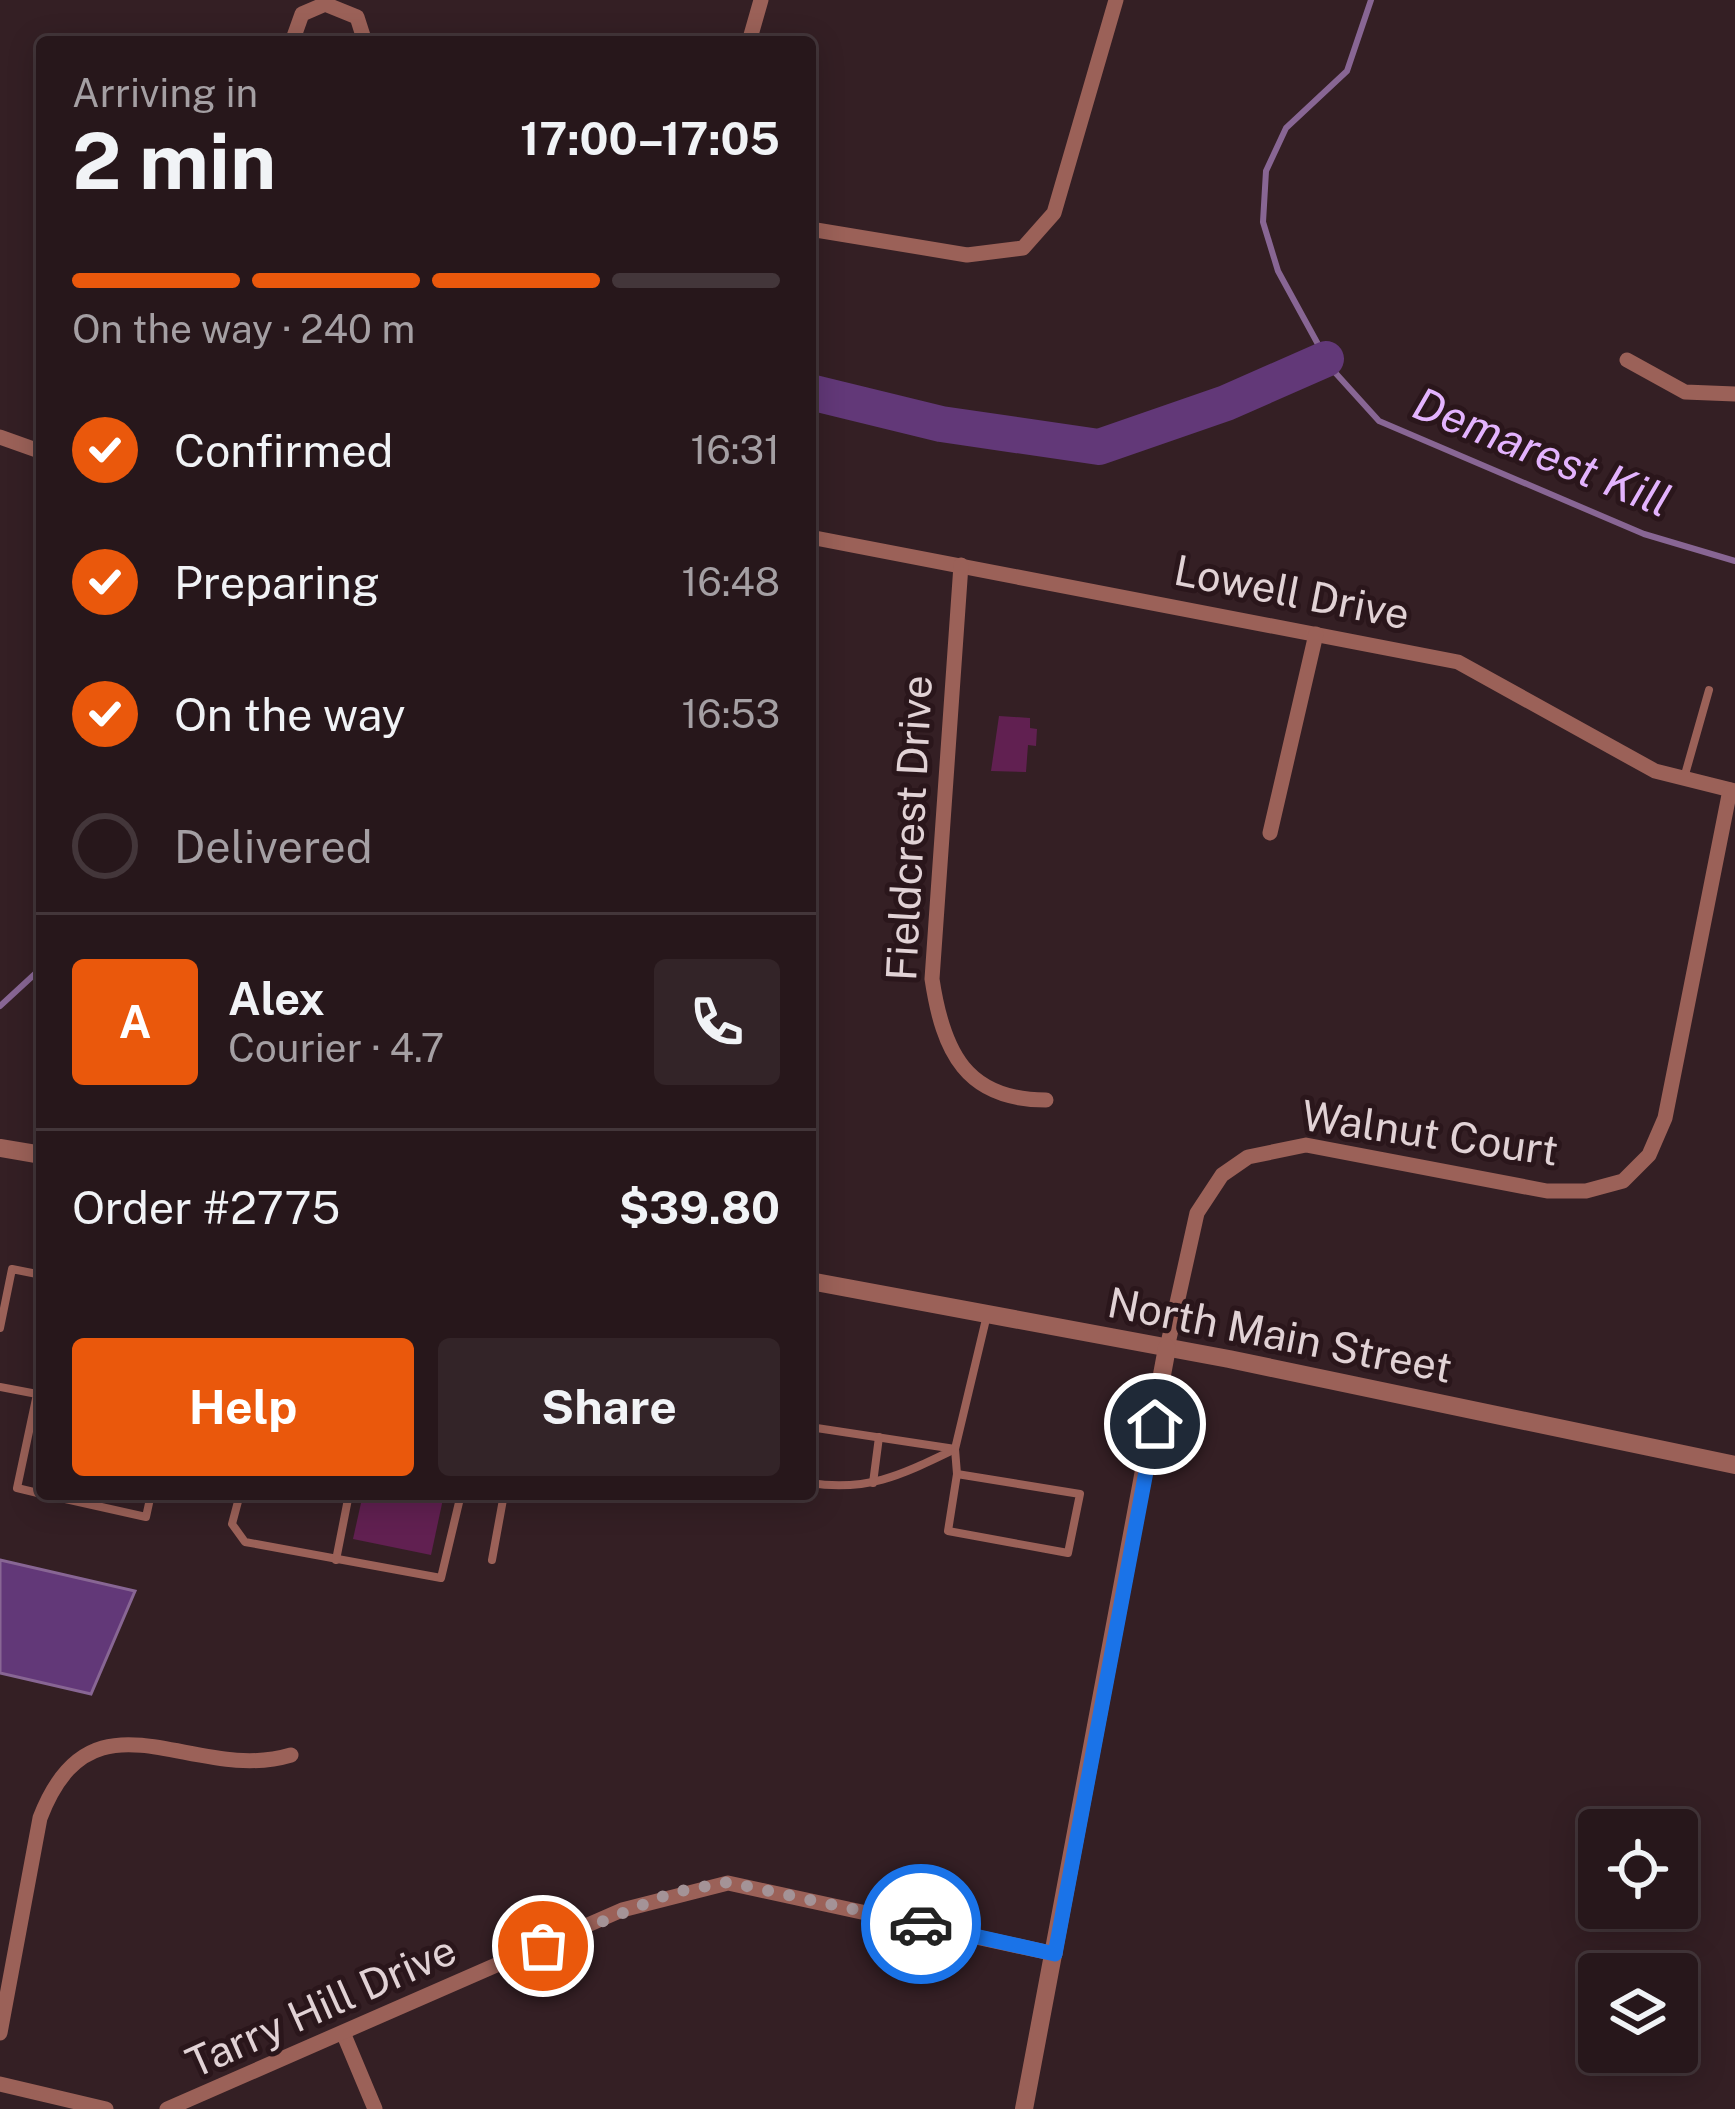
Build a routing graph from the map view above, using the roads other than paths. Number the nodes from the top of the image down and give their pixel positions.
1 (760, 0) edge
2 (1116, 0) edge
3 (338, 2) edge
4 (294, 36) edge
5 (362, 36) edge
6 (750, 36) edge
7 (816, 230) edge
8 (1627, 360) dead end
9 (1735, 394) edge
10 (0, 437) edge
11 (36, 450) edge
12 (816, 538) edge
13 (961, 565) junction
14 (1316, 634) junction
15 (1709, 690) dead end
16 (1684, 780) junction
17 (1732, 790) edge
18 (1270, 832) dead end
19 (1046, 1100) dead end
20 (0, 1148) edge
21 (36, 1154) edge
22 (36, 1274) edge
23 (816, 1282) edge
24 (987, 1314) junction
25 (0, 1328) edge
26 (1167, 1348) junction
27 (0, 1387) edge
28 (36, 1394) edge
29 (36, 1399) edge
30 (816, 1427) edge
31 (879, 1437) junction
32 (955, 1449) junction
33 (1735, 1465) edge
34 (957, 1474) junction
35 (816, 1484) edge
36 (873, 1484) junction
37 (36, 1493) edge
38 (69, 1500) edge
39 (150, 1500) edge
40 (238, 1500) edge
41 (348, 1500) edge
42 (460, 1500) edge
43 (503, 1500) edge
44 (336, 1560) junction
45 (492, 1560) dead end
46 (291, 1755) dead end
47 (1055, 1954) junction
48 (0, 2033) edge
49 (344, 2035) junction
50 (0, 2084) edge
51 (106, 2109) edge
52 (167, 2109) edge
53 (376, 2109) edge
54 (1024, 2109) edge

1 - 6 street
2 - 7 street
3 - 4 street
3 - 5 street
8 - 9 street
10 - 11 street
12 - 13 street, Lowell Drive
13 - 14 street, Lowell Drive
13 - 19 street, Fieldcrest Drive
14 - 16 street, Lowell Drive
14 - 18 street
15 - 16 lane
16 - 17 street, Lowell Drive
17 - 26 street, Walnut Court
20 - 21 street
22 - 25 lane
23 - 24 street, North Main Street
24 - 26 street, North Main Street
24 - 32 lane
26 - 33 street, North Main Street
26 - 47 street
27 - 28 lane
29 - 37 lane
30 - 31 lane
31 - 32 lane
31 - 36 lane
32 - 34 lane
32 - 36 lane
34 - 34 lane
35 - 36 lane
38 - 39 lane
40 - 44 lane
41 - 44 lane
42 - 44 lane
43 - 45 lane
46 - 48 street
47 - 49 street, Tarry Hill Drive
47 - 54 street
49 - 52 street, Tarry Hill Drive
49 - 53 street
50 - 51 street

